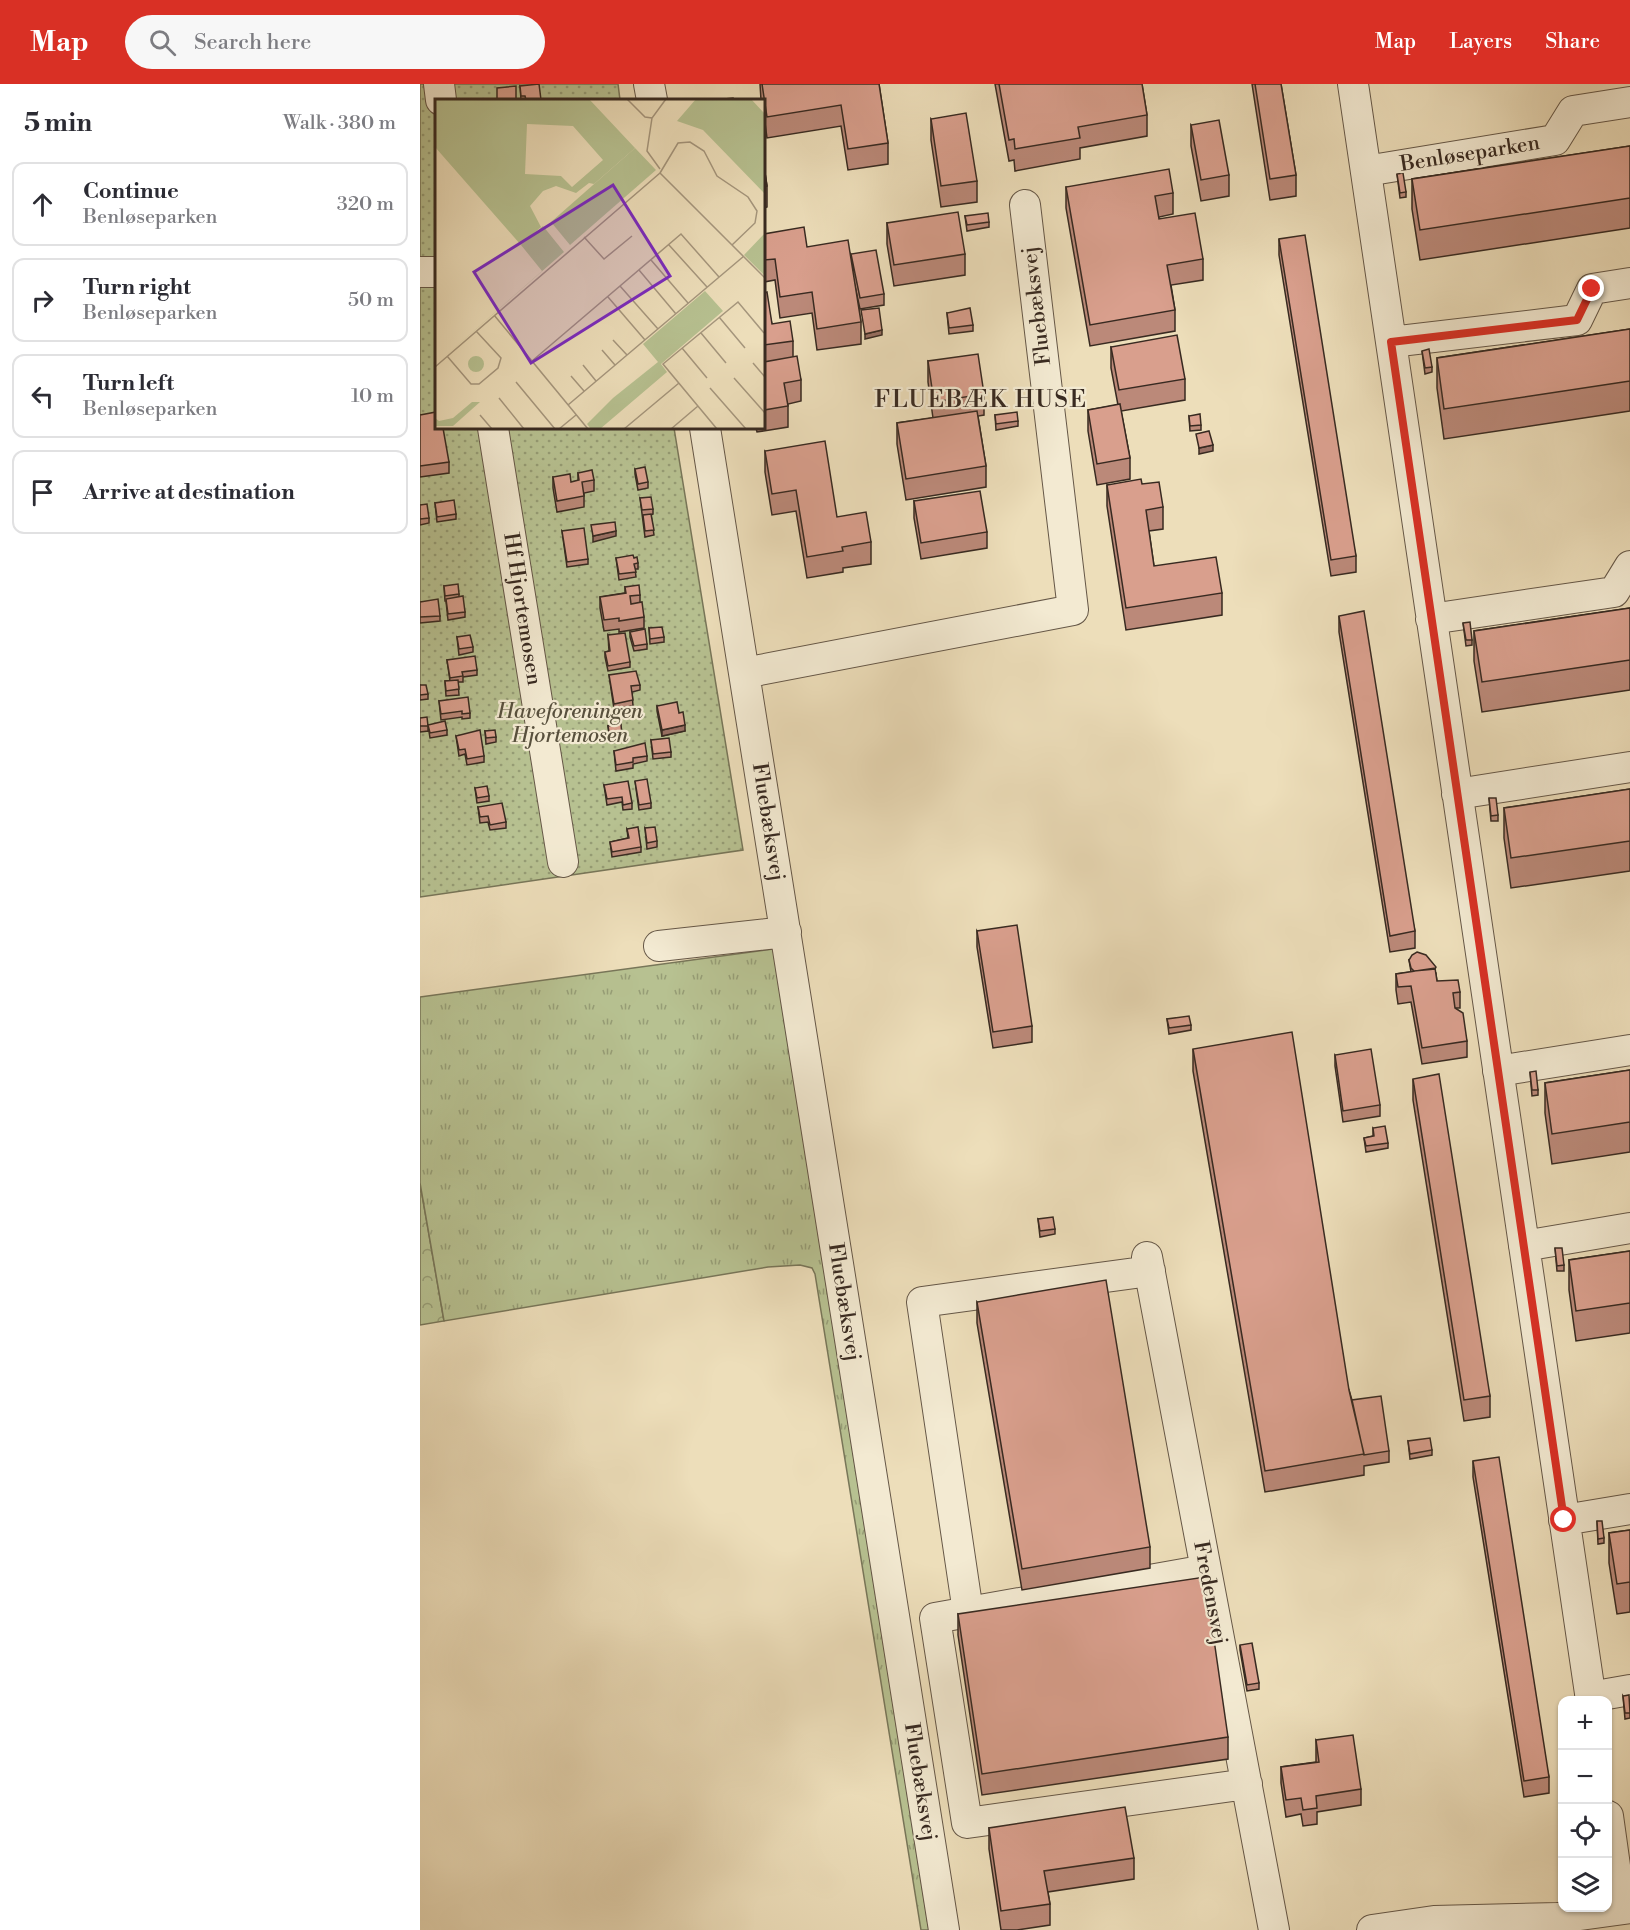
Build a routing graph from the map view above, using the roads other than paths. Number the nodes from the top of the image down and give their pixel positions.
1 (439, 84) edge
2 (649, 84) edge
3 (1353, 84) edge
4 (441, 99) edge
5 (652, 99) edge
6 (1630, 102) edge
7 (1366, 171) junction
8 (1025, 205) dead end
9 (1630, 283) edge
10 (1391, 342) junction
11 (493, 429) edge
12 (705, 429) edge
13 (1630, 566) edge
14 (1431, 619) junction
15 (744, 673) junction
16 (1630, 767) edge
17 (1457, 794) junction
18 (563, 862) dead end
19 (786, 932) junction
20 (659, 946) dead end
21 (1630, 1050) edge
22 (1498, 1071) junction
23 (1630, 1228) edge
24 (1524, 1246) junction
25 (1630, 1509) edge
26 (1564, 1520) junction
27 (1206, 1570) junction
28 (968, 1612) junction
29 (1630, 1690) edge
30 (1590, 1696) edge
31 (1603, 1696) edge
32 (1247, 1784) junction
33 (1612, 1836) edge
34 (1626, 1908) edge
35 (944, 1930) edge
36 (1274, 1930) edge
37 (1372, 1930) edge

1 - 4 street
2 - 5 street
3 - 7 street
6 - 7 street, Benløseparken
7 - 10 street
8 - 15 street, Fluebæksvej
9 - 10 street
10 - 14 street
11 - 18 street, Hf Hjortemosen
12 - 15 street, Fluebæksvej
13 - 14 street
14 - 17 street
15 - 19 street, Fluebæksvej
16 - 17 street
17 - 22 street
19 - 20 street
19 - 35 street, Fluebæksvej
21 - 22 street
22 - 24 street
23 - 24 street
24 - 26 street
25 - 26 street
26 - 30 street
27 - 28 street
27 - 28 street, Fredensvej
27 - 32 street, Fredensvej
28 - 32 street
29 - 31 street
32 - 36 street, Fredensvej
33 - 34 street
34 - 37 street

